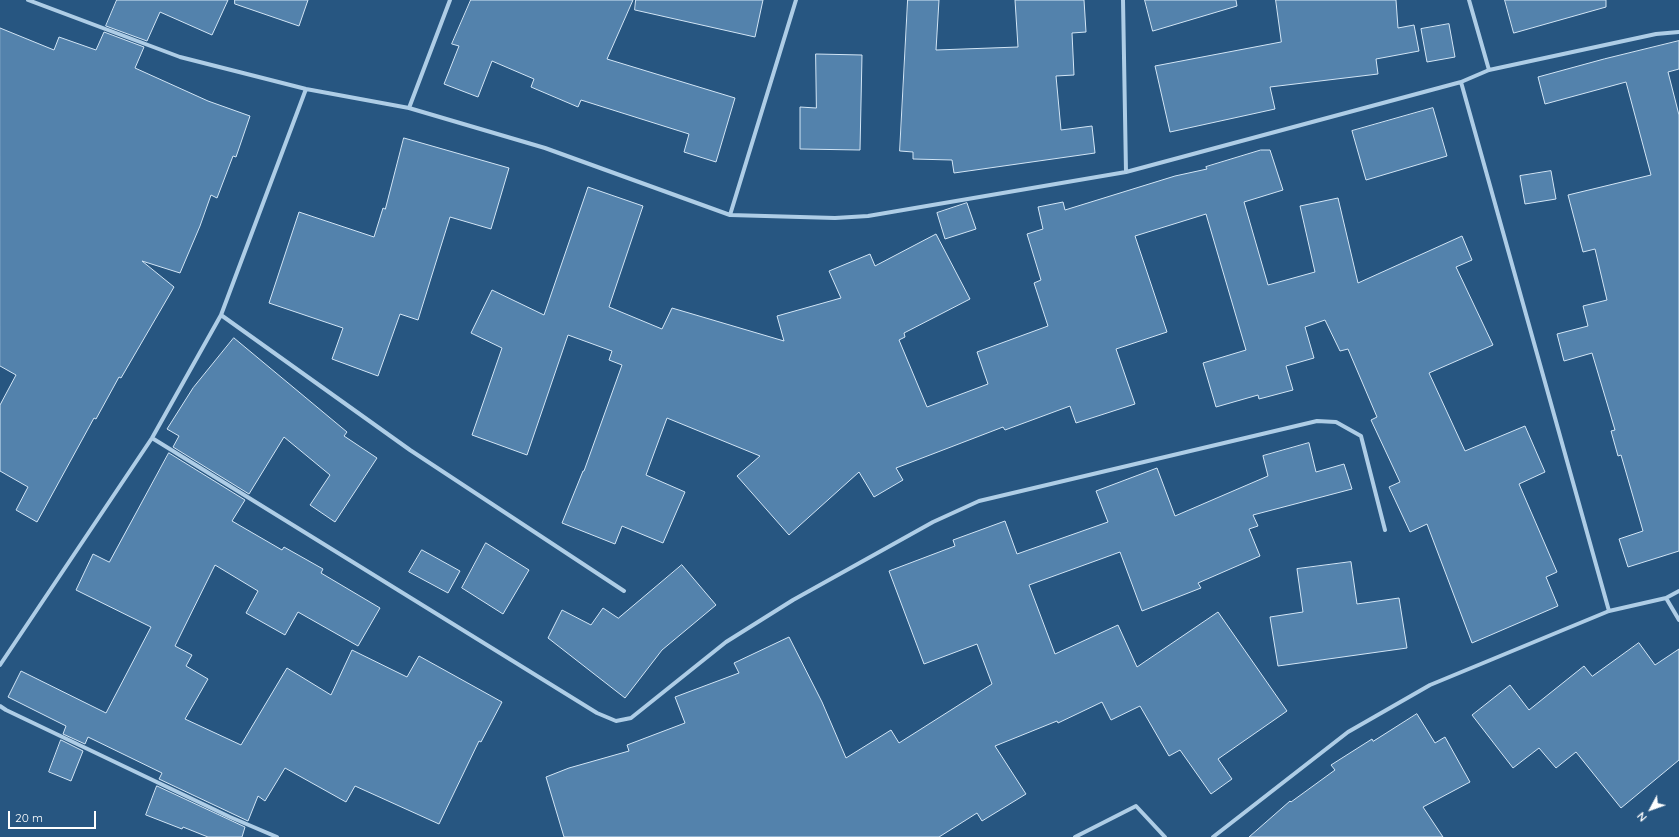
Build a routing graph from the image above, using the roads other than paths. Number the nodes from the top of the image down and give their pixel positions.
1 (28, 0) edge
2 (450, 0) edge
3 (796, 0) edge
4 (1123, 0) edge
5 (1468, 0) edge
6 (1679, 32) edge
7 (1489, 70) junction
8 (1461, 82) junction
9 (306, 89) junction
10 (409, 108) junction
11 (1126, 172) junction
12 (730, 214) junction
13 (221, 315) junction
14 (152, 438) junction
15 (1385, 530) dead end
16 (624, 591) dead end
17 (1679, 591) edge
18 (1666, 598) junction
19 (1609, 611) junction
20 (1679, 620) edge
21 (0, 665) edge
22 (0, 706) edge
23 (277, 837) edge
24 (1075, 837) edge
25 (1165, 837) edge
26 (1213, 837) edge

1 - 9 street
2 - 10 street
3 - 12 street
4 - 11 street
5 - 7 street
6 - 7 street
7 - 8 street
8 - 11 street
8 - 19 street
9 - 10 street
9 - 13 street
10 - 12 street
11 - 12 street
13 - 14 street
13 - 16 street
14 - 15 street
14 - 21 street
17 - 18 street
18 - 19 street
18 - 20 street
19 - 26 street
22 - 23 street
24 - 25 street

